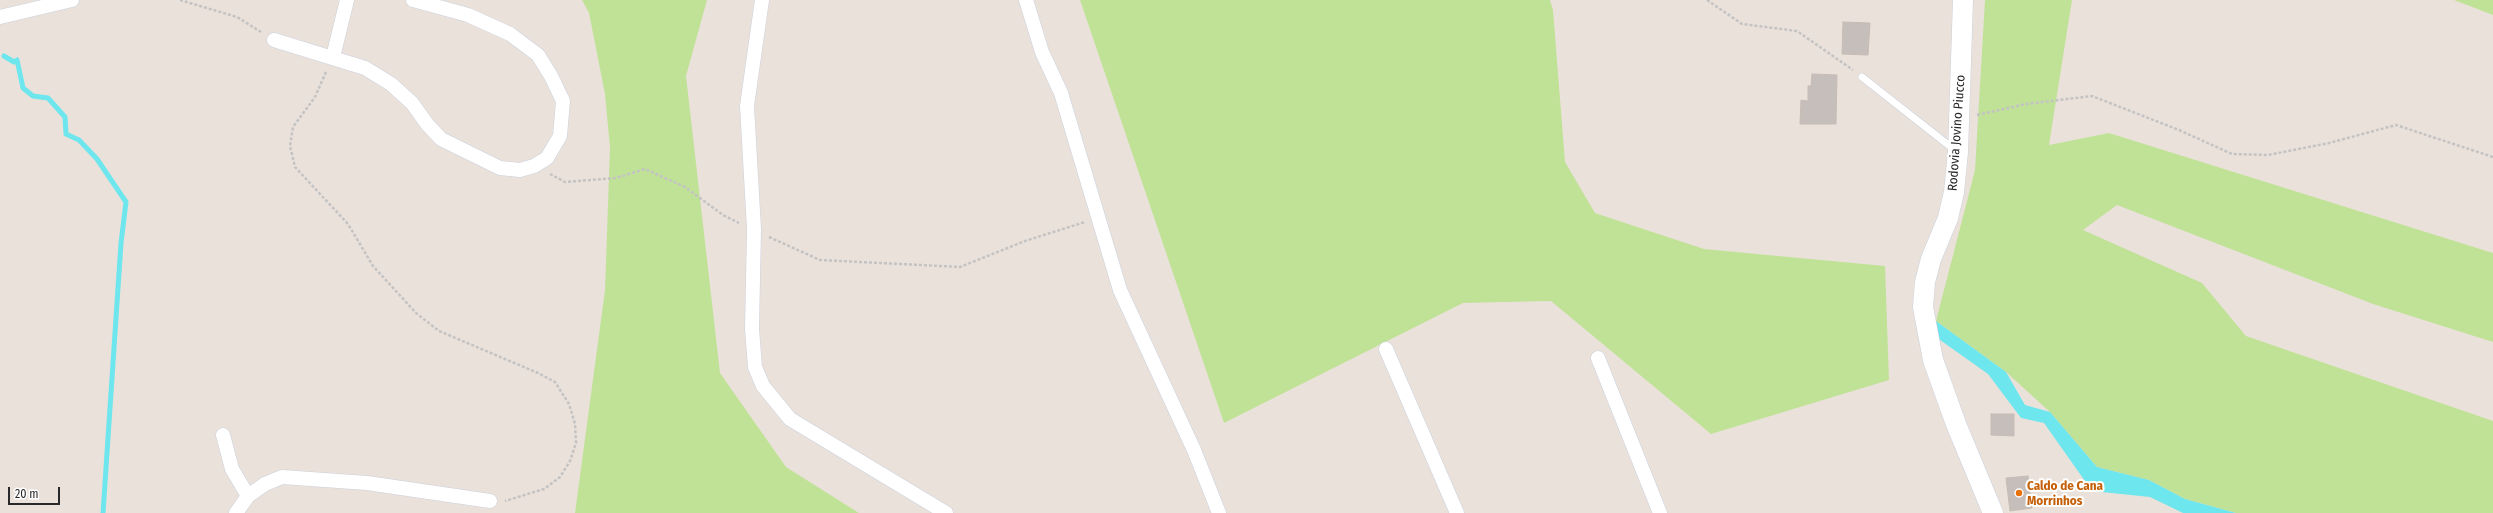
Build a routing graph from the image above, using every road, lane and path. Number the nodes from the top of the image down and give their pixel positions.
1 (72, 0) edge
2 (180, 0) edge
3 (347, 0) edge
4 (413, 0) edge
5 (762, 0) edge
6 (1026, 0) edge
7 (1707, 0) edge
8 (1963, 0) edge
9 (0, 17) edge
10 (274, 40) joint
11 (333, 57) junction
12 (1862, 77) joint
13 (1959, 120) junction
14 (1958, 152) junction
15 (2493, 157) edge
16 (534, 166) junction
17 (1098, 218) junction
18 (754, 230) junction
19 (1386, 349) dead end
20 (1598, 358) dead end
21 (223, 435) dead end
22 (248, 496) junction
23 (490, 501) joint
24 (236, 513) edge
25 (946, 513) edge
26 (1219, 513) edge
27 (1457, 513) edge
28 (1660, 513) edge
29 (1993, 513) edge

1 - 9 street
2 - 10 path
3 - 11 street
4 - 16 street
5 - 18 street
6 - 17 street
7 - 12 path
8 - 13 main road, Rodovia Jovino Piucco
10 - 11 street
11 - 16 street
11 - 23 path
12 - 14 lane
13 - 14 main road, Rodovia Jovino Piucco
13 - 15 path
14 - 29 main road, Rodovia Jovino Piucco
16 - 18 path
17 - 18 path
17 - 26 street
18 - 25 street
19 - 27 street
20 - 28 street
21 - 22 street
22 - 23 street
22 - 24 street

